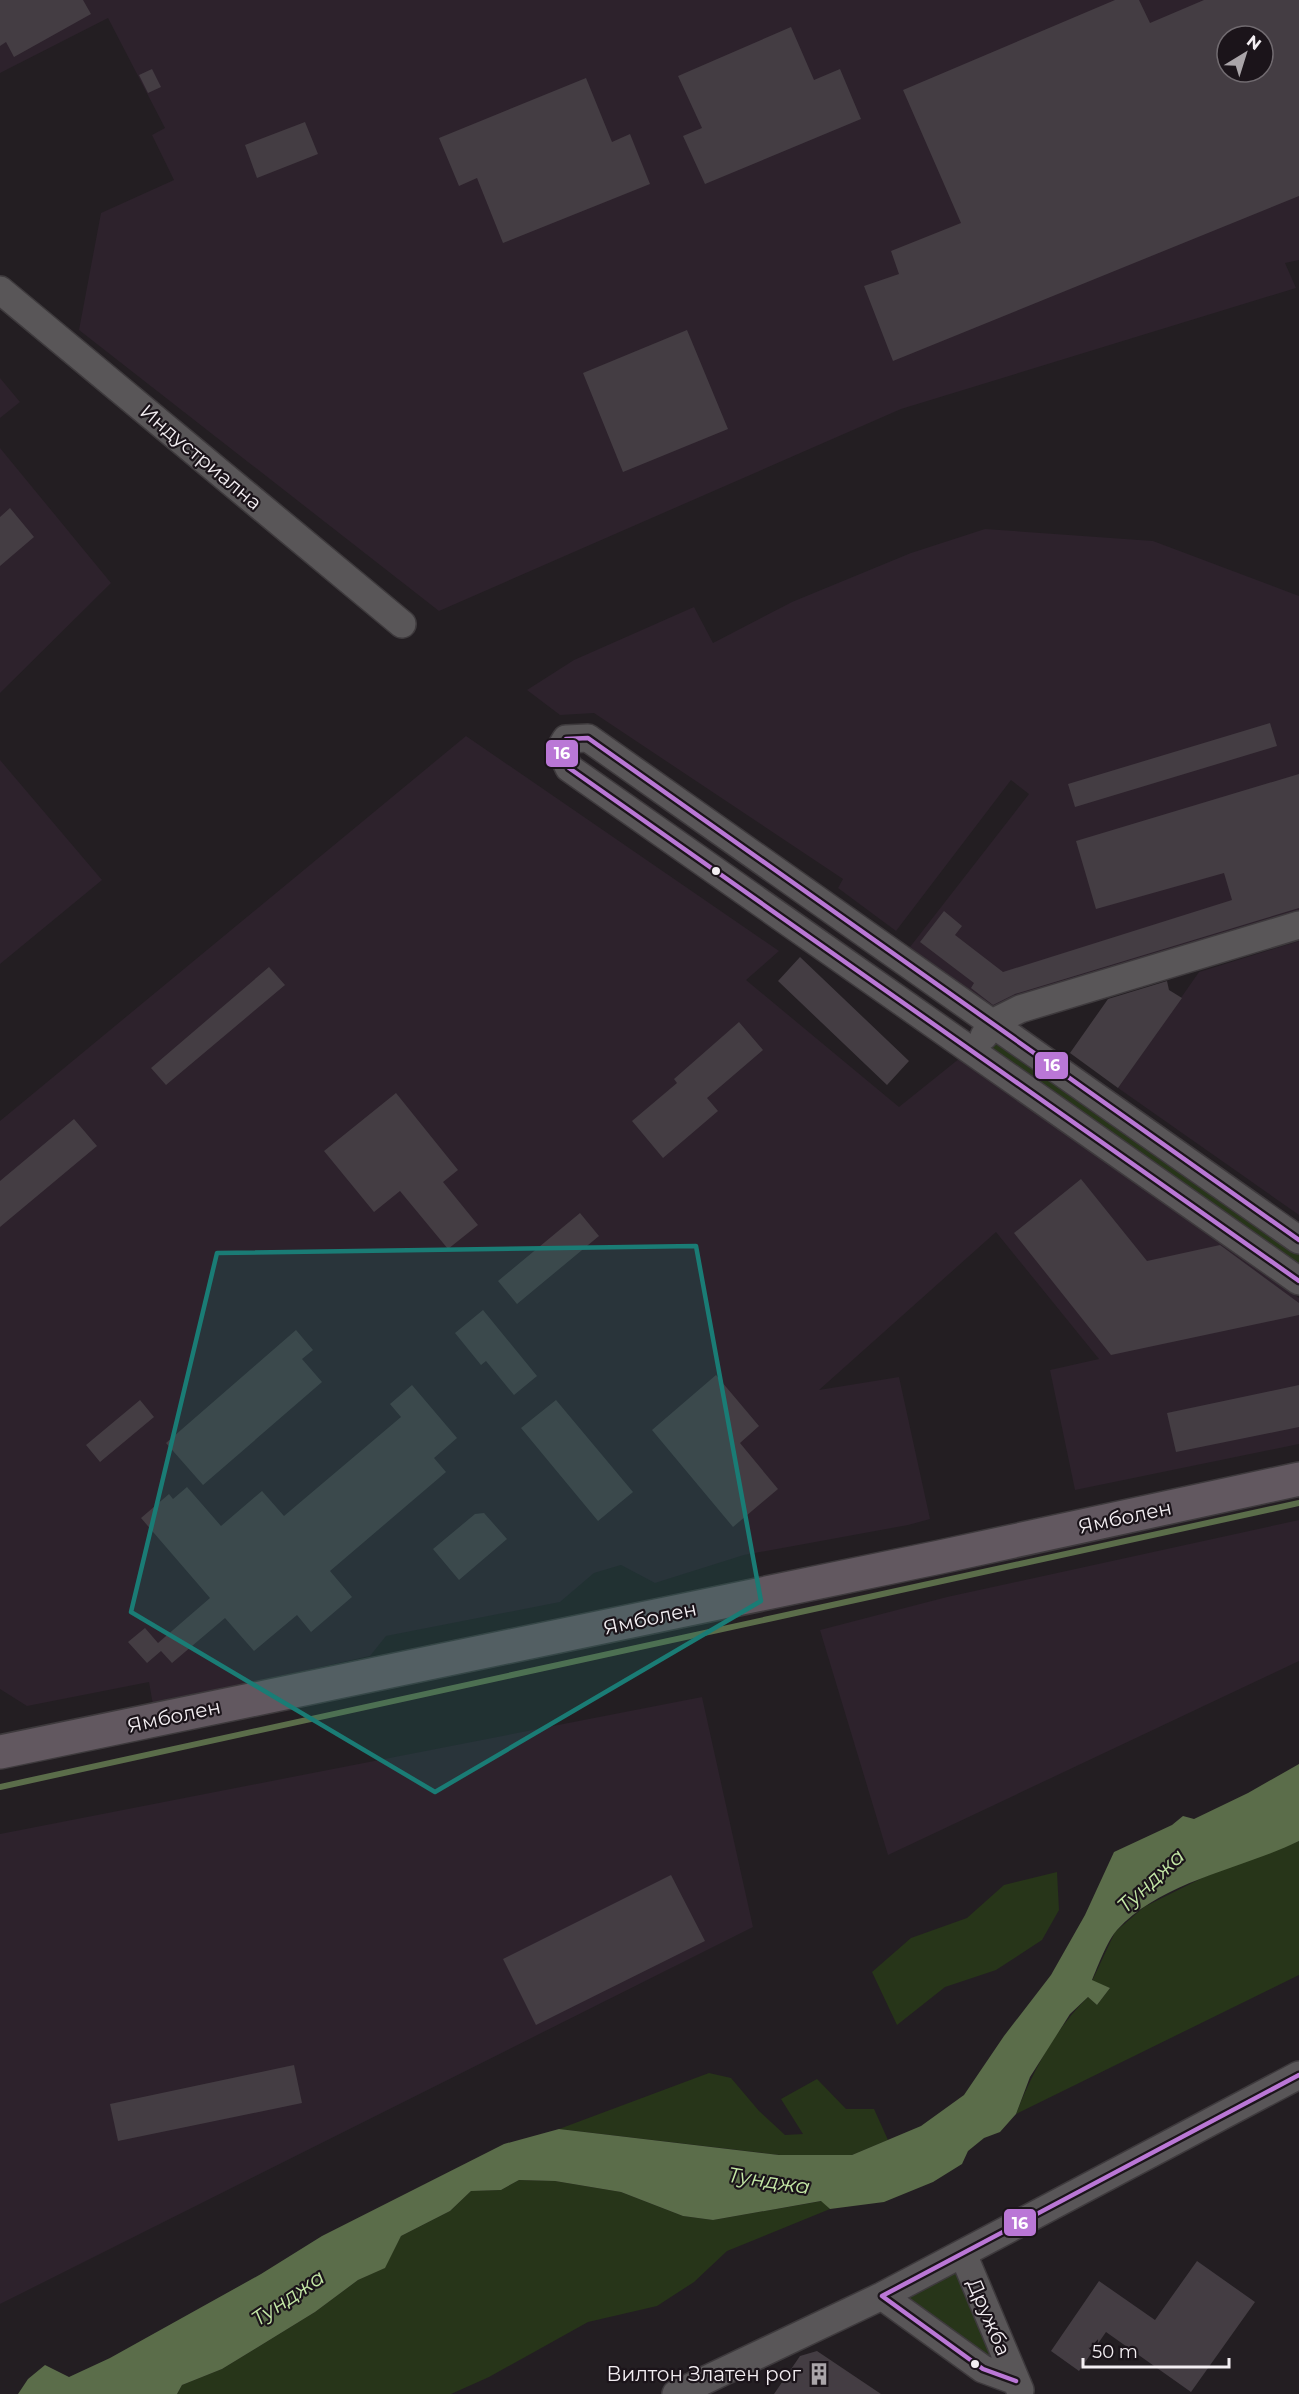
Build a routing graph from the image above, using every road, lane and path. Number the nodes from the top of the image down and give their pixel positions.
1 (0, 290) edge
2 (402, 624) dead end
3 (818, 901) junction
4 (790, 923) junction
5 (1299, 925) edge
6 (992, 1023) junction
7 (973, 1052) junction
8 (1077, 1083) junction
9 (1083, 1130) junction
10 (1232, 1192) junction
11 (1193, 1206) junction
12 (1299, 1240) edge
13 (1299, 1281) edge
14 (1299, 1479) edge
15 (0, 1752) edge
16 (1299, 2075) edge
17 (963, 2254) junction
18 (882, 2296) junction
19 (1019, 2387) edge
20 (676, 2394) edge

1 - 2 street, Индустриална
3 - 4 street
3 - 4 street
3 - 6 street
4 - 7 street
5 - 6 street
6 - 7 street
6 - 8 street
7 - 9 street
8 - 9 street
8 - 10 street
9 - 11 street
10 - 11 street
10 - 12 street
11 - 13 street
14 - 15 main road, Ямболен
16 - 17 street
17 - 18 street
17 - 19 street, Дружба
18 - 19 street, Дружба
18 - 20 street

